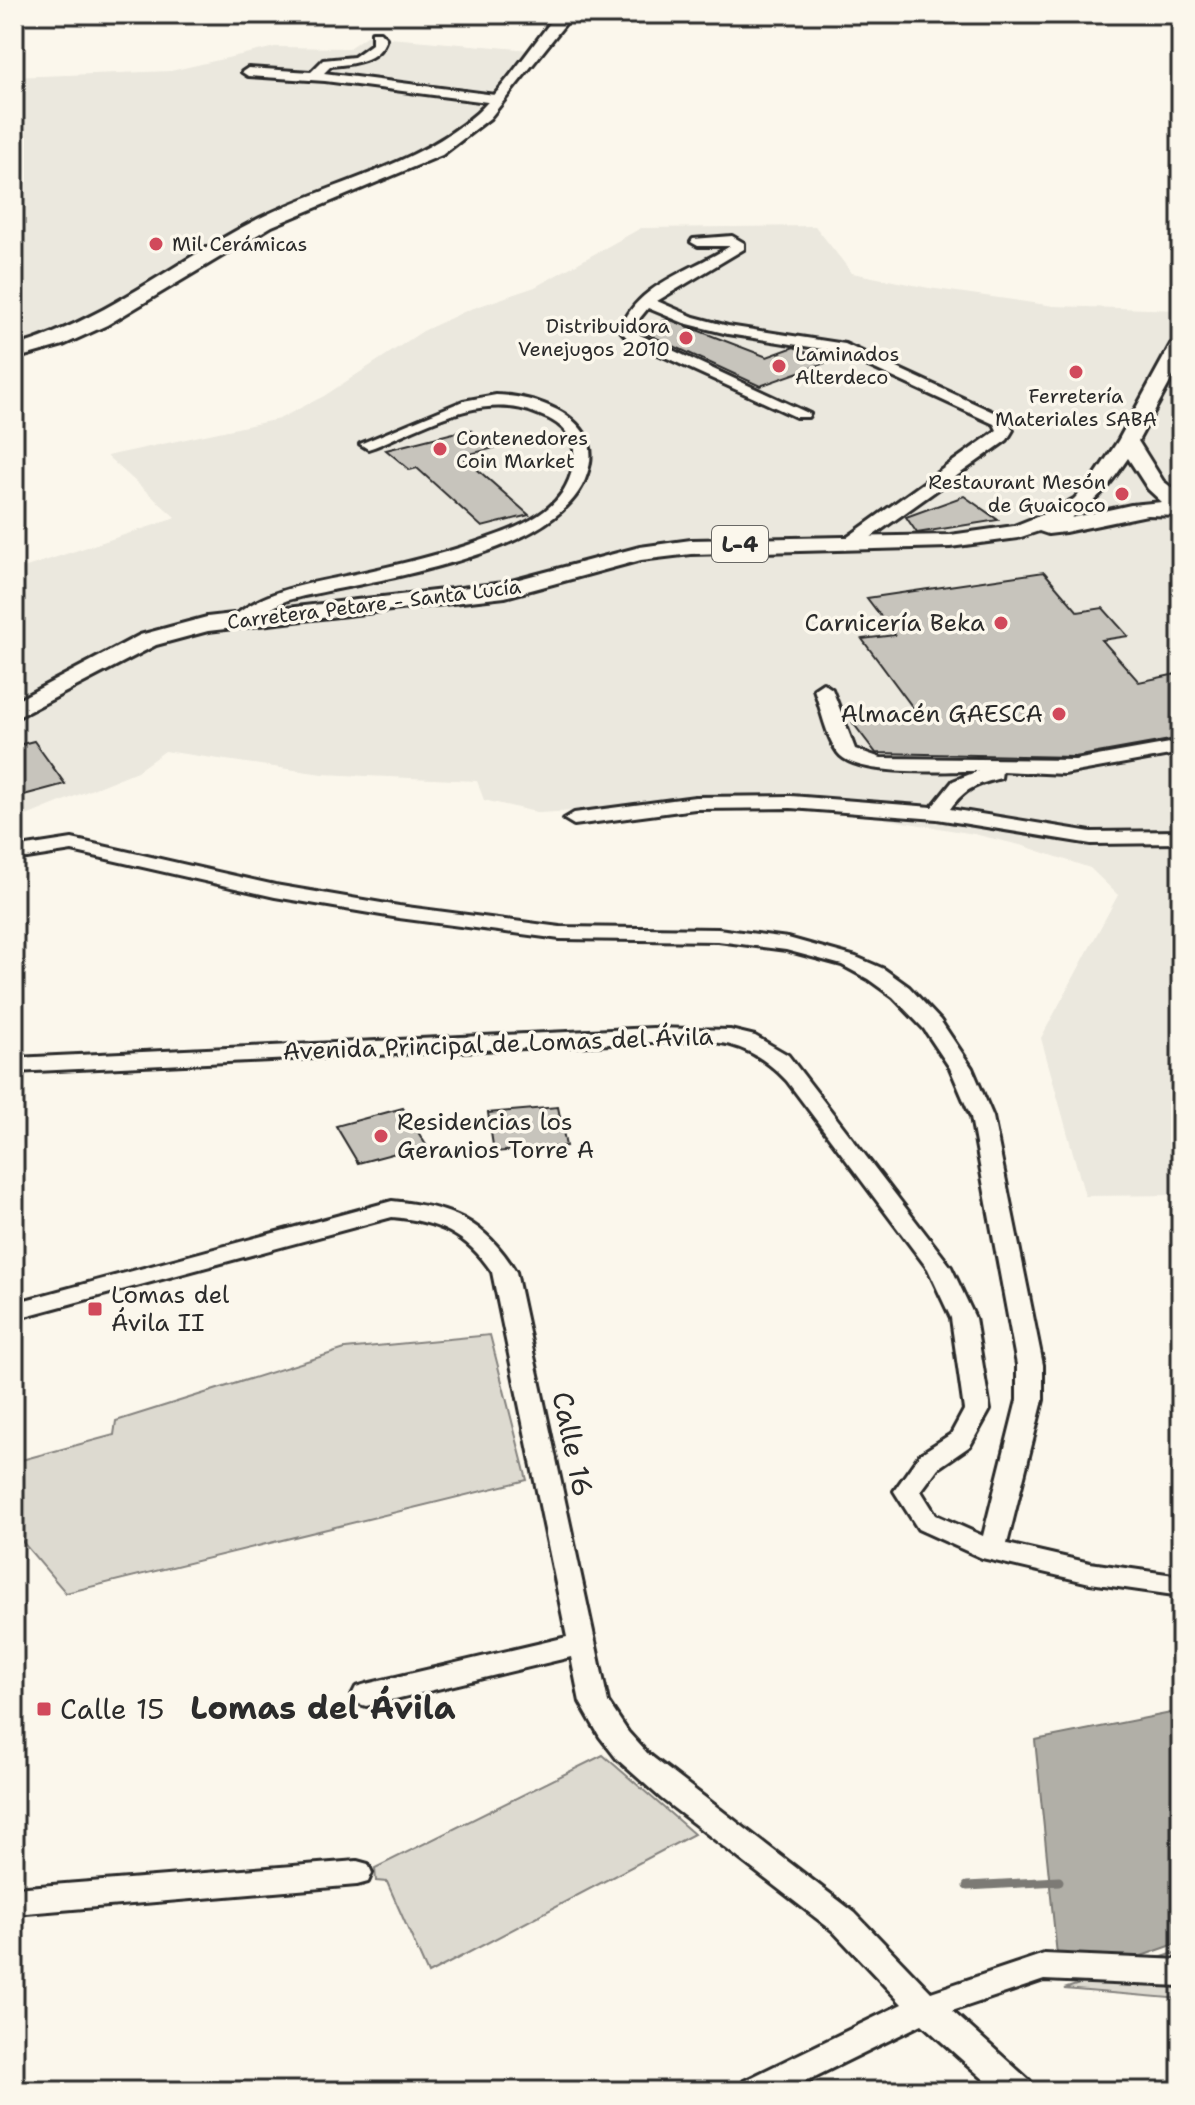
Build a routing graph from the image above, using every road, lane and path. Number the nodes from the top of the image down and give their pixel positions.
1 (565, 14) edge
2 (376, 35) dead end
3 (248, 72) dead end
4 (410, 75) dead end
5 (314, 77) junction
6 (395, 87) junction
7 (495, 99) junction
8 (698, 242) dead end
9 (647, 302) junction
10 (1181, 344) edge
11 (14, 353) edge
12 (802, 414) dead end
13 (1128, 441) junction
14 (368, 444) dead end
15 (1181, 507) edge
16 (1023, 530) junction
17 (851, 543) junction
18 (239, 621) junction
19 (823, 689) dead end
20 (14, 712) edge
21 (1181, 747) edge
22 (1076, 766) junction
23 (937, 813) junction
24 (574, 819) dead end
25 (1181, 837) edge
26 (14, 854) edge
27 (14, 1065) edge
28 (14, 1311) edge
29 (992, 1551) junction
30 (1181, 1586) edge
31 (582, 1644) junction
32 (366, 1695) dead end
33 (357, 1873) dead end
34 (14, 1901) edge
35 (1181, 1973) edge
36 (925, 2007) junction
37 (755, 2091) edge
38 (1019, 2091) edge

1 - 7 main road
2 - 5 street
3 - 5 street
4 - 6 street
5 - 6 street
6 - 7 street
7 - 11 main road
8 - 9 street
9 - 12 street
9 - 17 street
10 - 13 main road, Carretera Petare - Santa Lucía / L-4
13 - 15 main road
13 - 16 main road, Carretera Petare - Santa Lucía / L-4
14 - 18 street
15 - 16 main road
16 - 17 main road, Carretera Petare - Santa Lucía / L-4
17 - 18 main road, Carretera Petare - Santa Lucía / L-4
18 - 20 main road, Carretera Petare - Santa Lucía / L-4
19 - 22 street
21 - 22 street
22 - 23 street
23 - 24 street
23 - 25 street
26 - 29 street
27 - 29 street, Avenida Principal de Lomas del Ávila
28 - 31 street, Calle 16
29 - 30 street
31 - 32 street
31 - 36 street, Calle 16
33 - 34 street
35 - 36 street
36 - 37 street
36 - 38 street

